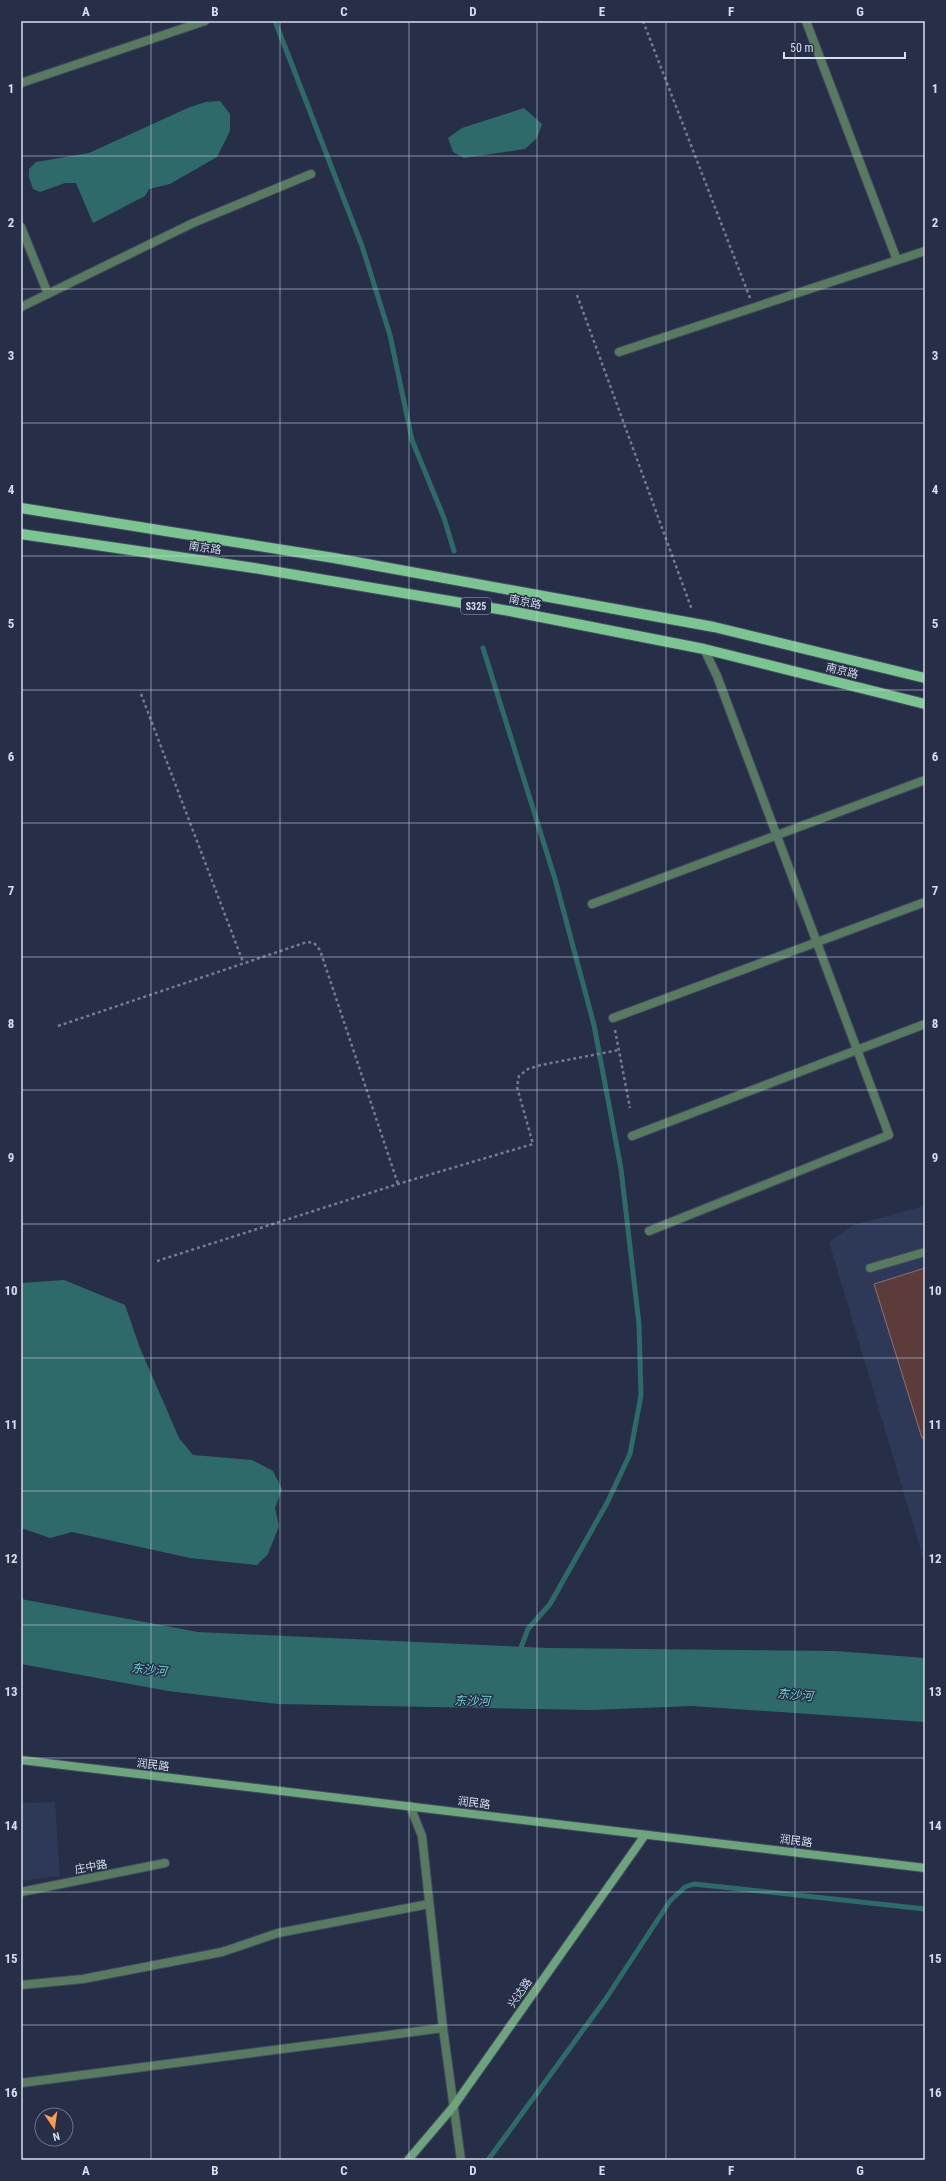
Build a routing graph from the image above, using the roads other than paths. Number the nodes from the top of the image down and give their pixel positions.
1 (205, 21) edge
2 (806, 21) edge
3 (21, 83) edge
4 (311, 174) dead end
5 (21, 227) edge
6 (925, 251) edge
7 (897, 260) junction
8 (48, 294) junction
9 (21, 307) edge
10 (619, 352) dead end
11 (21, 508) edge
12 (21, 534) edge
13 (704, 649) junction
14 (925, 678) edge
15 (925, 704) edge
16 (925, 780) edge
17 (777, 836) junction
18 (925, 902) edge
19 (592, 904) dead end
20 (817, 942) junction
21 (613, 1018) road end
22 (925, 1024) edge
23 (857, 1050) junction
24 (632, 1136) dead end
25 (649, 1231) dead end
26 (925, 1252) edge
27 (870, 1268) dead end
28 (21, 1760) edge
29 (410, 1806) junction
30 (645, 1834) junction
31 (165, 1863) dead end
32 (925, 1868) edge
33 (21, 1892) edge
34 (429, 1904) junction
35 (21, 1986) edge
36 (443, 2028) junction
37 (21, 2083) edge
38 (453, 2107) junction
39 (408, 2160) edge
40 (461, 2160) edge

1 - 3 street
2 - 7 street
4 - 8 street
5 - 8 street
6 - 7 street
7 - 10 street
8 - 9 street
11 - 14 main road, 南京路 / S325
12 - 13 main road, 南京路 / S325
13 - 15 main road, 南京路 / S325
13 - 17 street
16 - 17 street
17 - 19 street
17 - 20 street
18 - 20 street
20 - 21 street
20 - 23 street
22 - 23 street
23 - 24 street
23 - 25 street
26 - 27 street
28 - 29 street, 润民路
29 - 30 street, 润民路
29 - 34 street
30 - 32 street, 润民路
30 - 38 street, 兴达路
31 - 33 street, 庄中路
34 - 35 street
34 - 36 street
36 - 37 street
36 - 38 street
38 - 39 street, 兴达路
38 - 40 street

